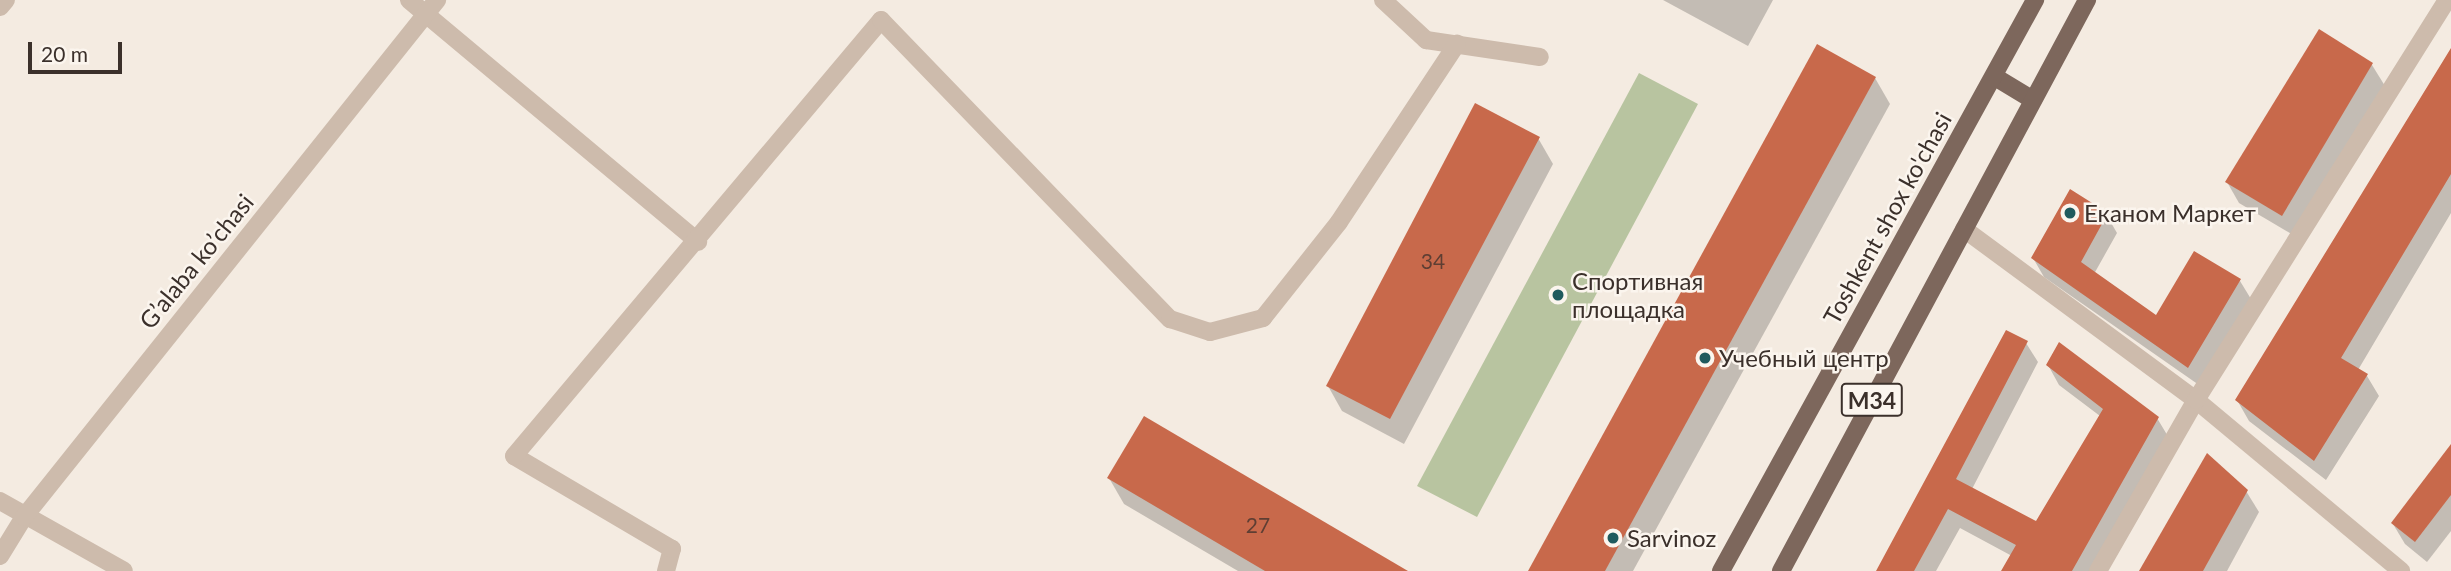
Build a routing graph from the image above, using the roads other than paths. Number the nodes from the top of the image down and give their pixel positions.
1 (6, 0) edge
2 (409, 0) edge
3 (1383, 0) edge
4 (2035, 0) edge
5 (2087, 0) edge
6 (2447, 0) edge
7 (432, 6) edge
8 (0, 7) edge
9 (1457, 44) junction
10 (1540, 57) dead end
11 (1995, 77) junction
12 (2033, 100) junction
13 (1964, 229) junction
14 (698, 242) junction
15 (2196, 400) junction
16 (0, 501) edge
17 (24, 517) junction
18 (0, 556) edge
19 (124, 571) edge
20 (666, 571) edge
21 (1721, 571) edge
22 (1781, 571) edge
23 (2098, 571) edge
24 (2401, 571) edge

1 - 8 street
2 - 7 street
3 - 9 street
4 - 11 main road, Toshkent shox ko'chasi / M34
5 - 12 main road, M34
6 - 15 street
7 - 14 street
7 - 17 street, G’alaba ko’chasi
9 - 10 street
9 - 14 street
11 - 12 main road
11 - 21 main road, Toshkent shox ko'chasi / M34
12 - 13 main road, M34
13 - 15 street
13 - 22 main road, M34
14 - 20 street
15 - 23 street
15 - 24 street
16 - 17 street
17 - 18 street, G’alaba ko’chasi
17 - 19 street

